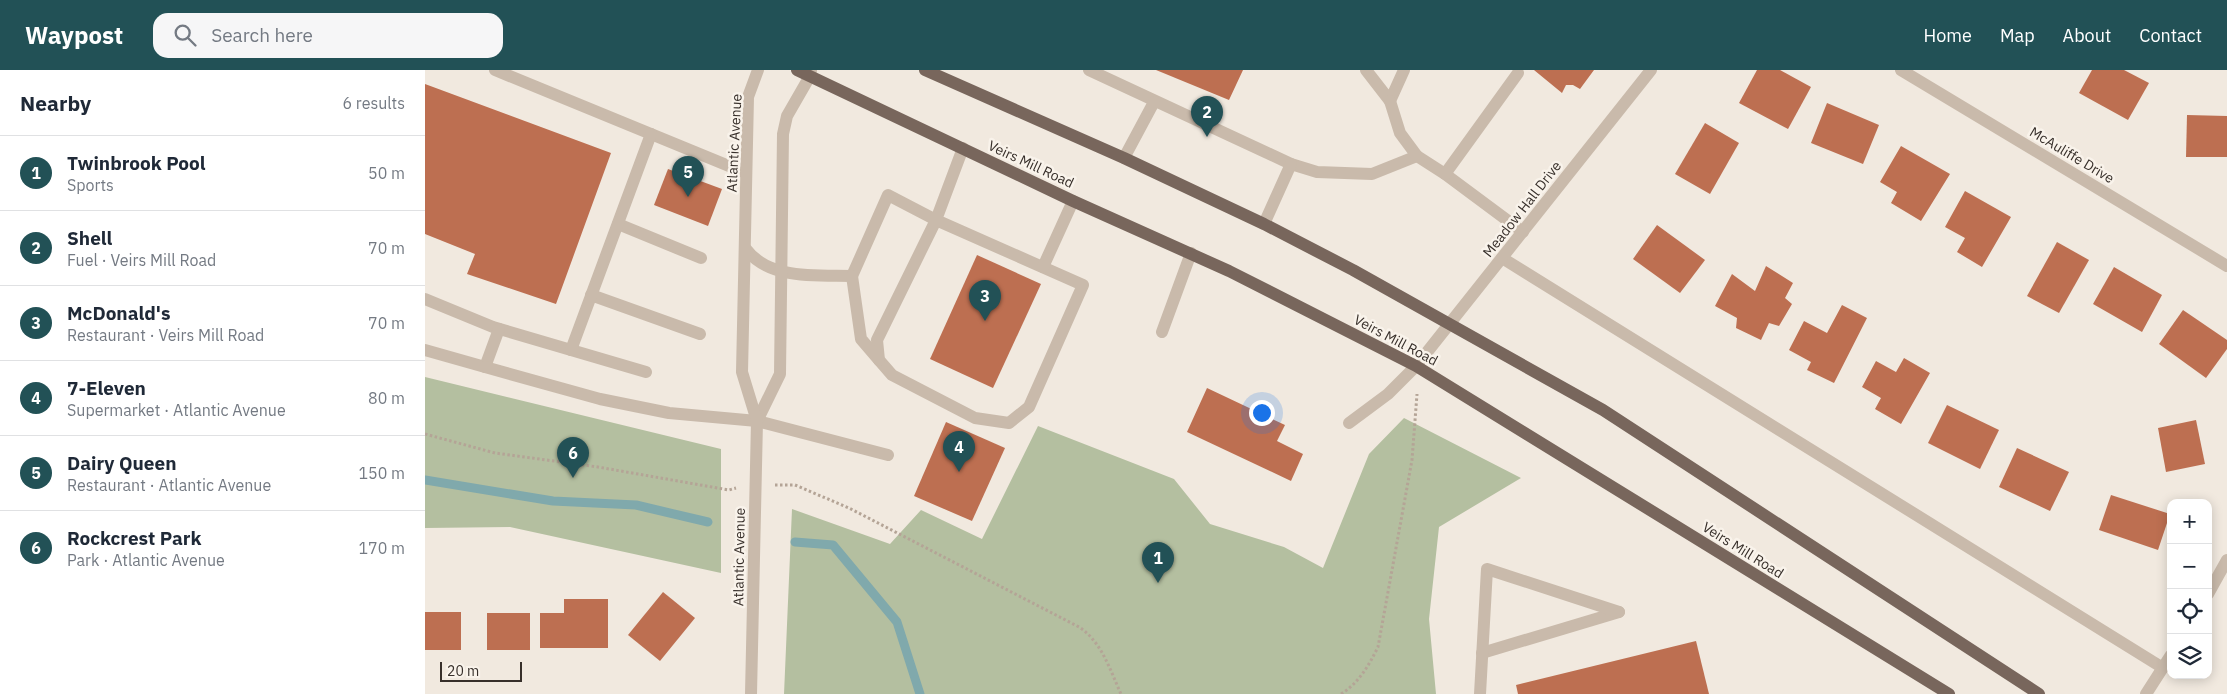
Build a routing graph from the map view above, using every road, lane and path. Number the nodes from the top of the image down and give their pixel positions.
1 (495, 70) edge
2 (758, 70) edge
3 (797, 70) edge
4 (925, 70) edge
5 (1089, 70) edge
6 (1366, 70) edge
7 (1404, 70) edge
8 (1651, 70) edge
9 (1901, 70) edge
10 (810, 73) edge
11 (1518, 73) dead end
12 (1389, 101) junction
13 (1154, 102) junction
14 (651, 134) junction
15 (963, 148) junction
16 (1417, 156) junction
17 (1124, 158) junction
18 (1291, 164) junction
19 (746, 173) junction
20 (1445, 174) junction
21 (1073, 201) junction
22 (936, 220) junction
23 (618, 224) junction
24 (1263, 224) junction
25 (1523, 232) junction
26 (746, 249) junction
27 (1191, 253) junction
28 (701, 258) dead end
29 (1502, 258) junction
30 (2227, 266) edge
31 (1043, 267) junction
32 (780, 271) junction
33 (852, 276) junction
34 (591, 295) junction
35 (425, 299) edge
36 (1449, 325) junction
37 (499, 329) junction
38 (1162, 332) dead end
39 (700, 334) dead end
40 (425, 350) edge
41 (571, 350) junction
42 (879, 360) junction
43 (1417, 366) junction
44 (485, 367) junction
45 (646, 372) dead end
46 (757, 421) junction
47 (1349, 423) dead end
48 (425, 434) edge
49 (888, 455) dead end
50 (756, 485) junction
51 (2227, 560) edge
52 (2211, 589) edge
53 (1482, 653) junction
54 (2167, 662) edge
55 (2163, 668) junction
56 (751, 694) edge
57 (1121, 694) edge
58 (1341, 694) edge
59 (1480, 694) edge
60 (1949, 694) edge
61 (2039, 694) edge
62 (2146, 694) edge

1 - 14 street
2 - 19 street, Atlantic Avenue
3 - 10 main road, Veirs Mill Road
4 - 17 main road
5 - 13 street
6 - 12 street
7 - 12 street
8 - 25 street, Meadow Hall Drive
9 - 30 street, McAuliffe Drive
10 - 15 main road, Veirs Mill Road
10 - 32 street, Atlantic Avenue
11 - 20 street
12 - 16 street
13 - 17 street
13 - 18 street
14 - 19 street
14 - 23 street
15 - 21 main road, Veirs Mill Road
15 - 22 street
16 - 18 street
16 - 20 street
17 - 24 main road
18 - 24 street
19 - 26 street, Atlantic Avenue
20 - 25 street
21 - 27 main road, Veirs Mill Road
21 - 31 street
22 - 31 street
22 - 33 street
22 - 42 street
23 - 28 street
23 - 34 street
24 - 36 main road
25 - 29 street, Meadow Hall Drive
26 - 32 street
26 - 46 street, Atlantic Avenue
27 - 38 street
27 - 43 main road, Veirs Mill Road
29 - 36 street, Meadow Hall Drive
29 - 55 street
31 - 42 street
32 - 33 street
32 - 46 street, Atlantic Avenue
33 - 42 street
34 - 39 street
34 - 41 street
35 - 37 street
36 - 43 street, Meadow Hall Drive
36 - 61 main road
37 - 41 street
37 - 44 street
40 - 44 street
41 - 45 street
43 - 47 street, Meadow Hall Drive
43 - 58 path
43 - 60 main road, Veirs Mill Road
44 - 46 street
46 - 49 street
46 - 50 street, Atlantic Avenue
48 - 50 path
50 - 56 street, Atlantic Avenue
50 - 57 path
51 - 52 street
53 - 53 street
53 - 59 street
54 - 55 street
55 - 62 street

